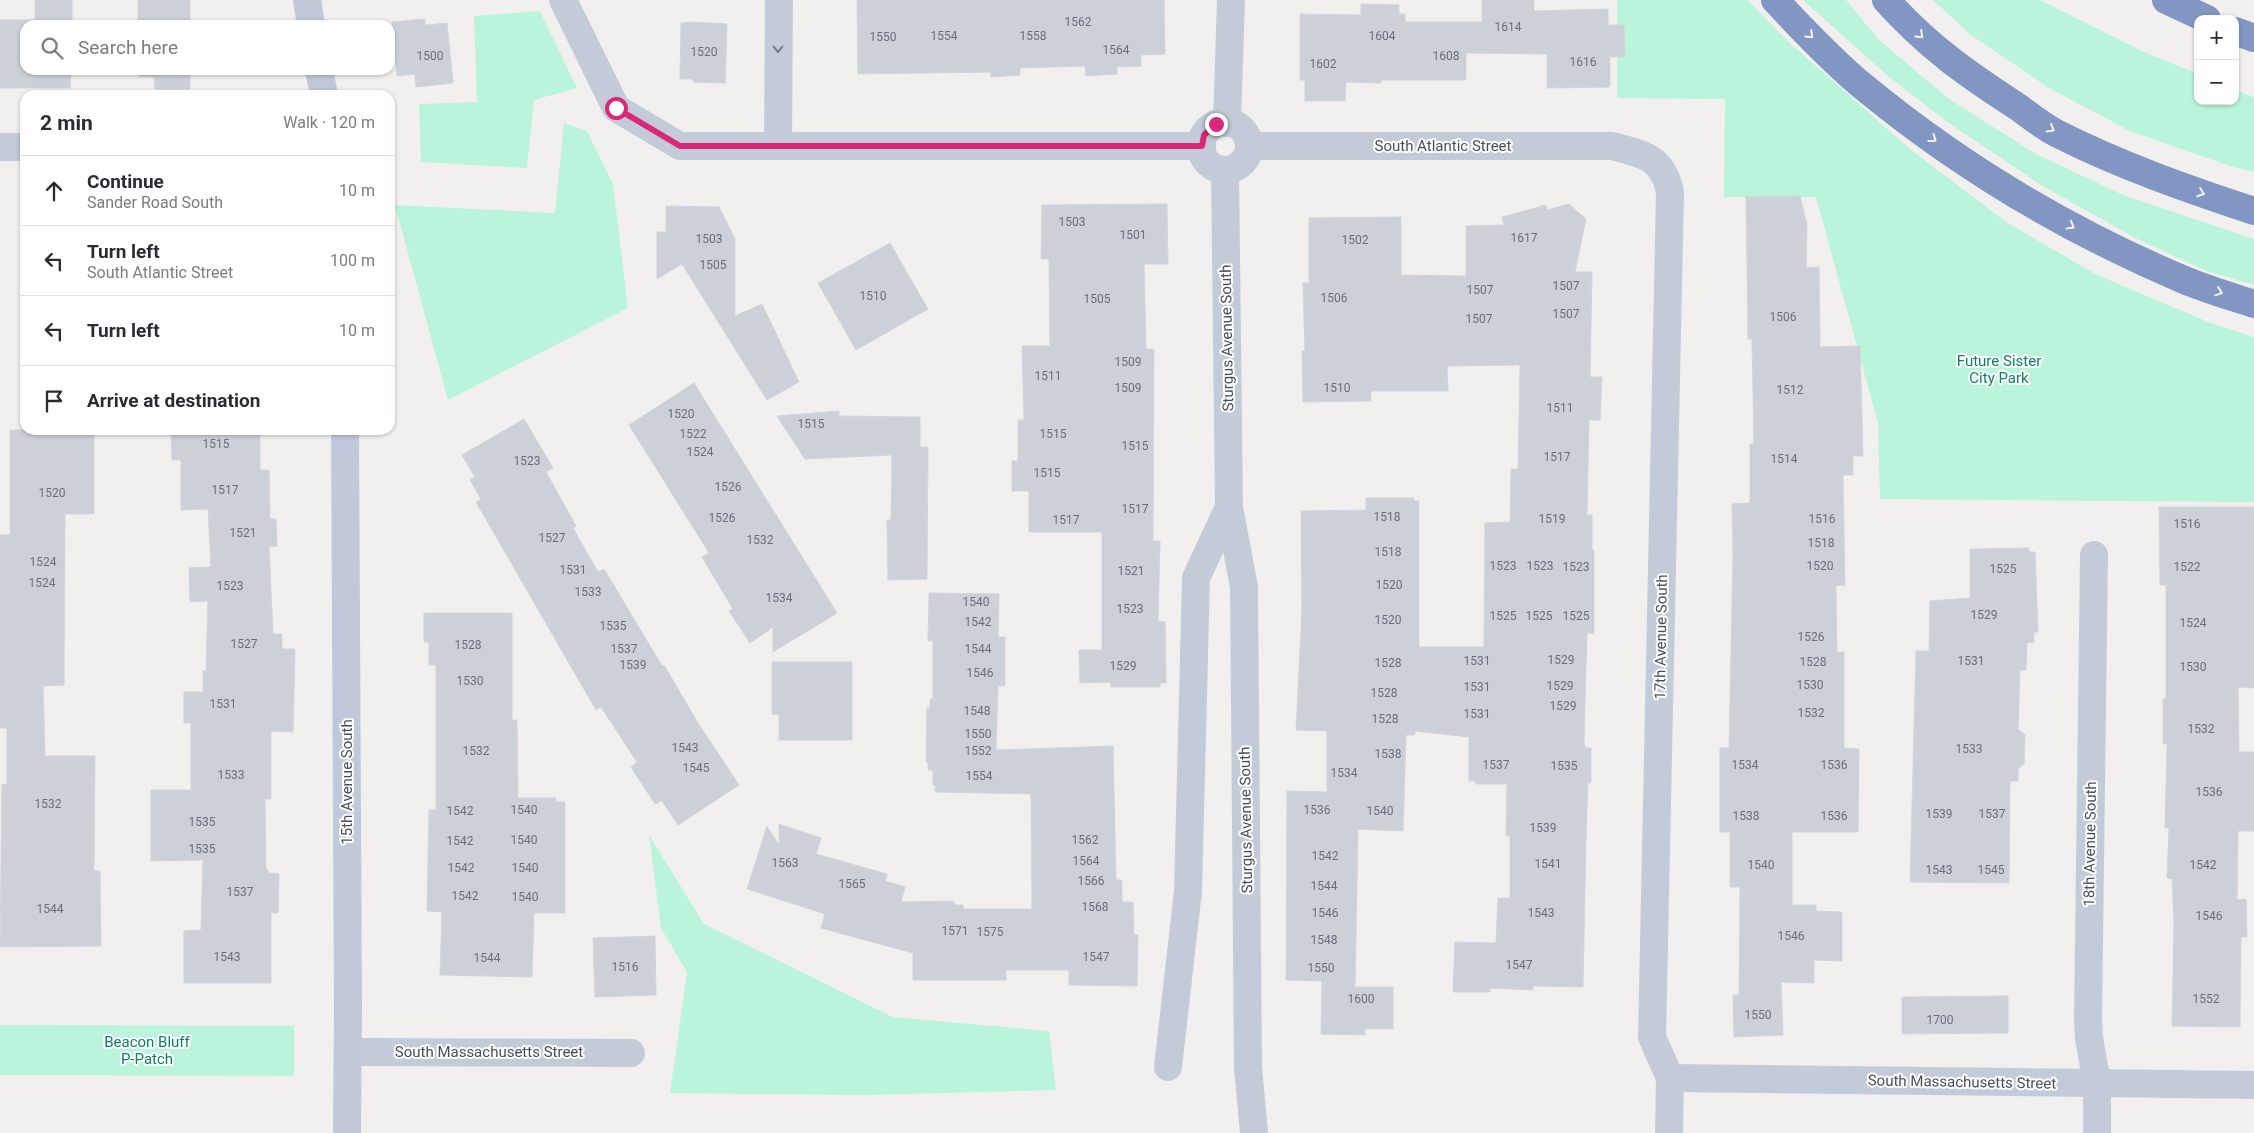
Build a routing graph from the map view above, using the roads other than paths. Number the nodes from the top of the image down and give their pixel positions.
1 (307, 0) edge
2 (563, 0) edge
3 (779, 0) edge
4 (1231, 0) edge
5 (1775, 0) edge
6 (1886, 0) edge
7 (2166, 0) edge
8 (2198, 15) edge
9 (310, 20) edge
10 (2239, 32) edge
11 (2254, 38) edge
12 (320, 75) edge
13 (323, 90) edge
14 (1227, 123) junction
15 (778, 145) junction
16 (1202, 146) junction
17 (1249, 146) junction
18 (0, 147) edge
19 (20, 147) edge
20 (1637, 152) joint
21 (1225, 170) junction
22 (2254, 211) edge
23 (2254, 304) edge
24 (344, 435) edge
25 (1229, 507) junction
26 (2094, 554) dead end
27 (348, 1052) junction
28 (631, 1053) dead end
29 (1168, 1066) dead end
30 (1670, 1078) junction
31 (2097, 1084) junction
32 (2254, 1085) edge
33 (347, 1133) edge
34 (1254, 1133) edge
35 (1669, 1133) edge
36 (2097, 1133) edge

1 - 9 main road
2 - 15 street
3 -> 15 street
4 - 14 street
5 -> 23 highway
6 -> 22 highway
7 - 8 highway
10 - 11 highway
12 - 13 main road
14 - 16 street
14 - 17 street
15 - 16 street
16 - 21 street
17 - 20 street, South Atlantic Street
17 - 21 street
18 - 19 street
20 - 30 street, 17th Avenue South
21 - 25 street, Sturgus Avenue South
24 - 27 main road, 15th Avenue South
25 - 29 street, Sturgus Avenue South
25 - 34 street, Sturgus Avenue South
26 - 31 street, 18th Avenue South
27 - 28 street, South Massachusetts Street
27 - 33 main road, 15th Avenue South
30 - 31 street, South Massachusetts Street
30 - 35 street, 17th Avenue South
31 - 32 street, South Massachusetts Street
31 - 36 street, 18th Avenue South

